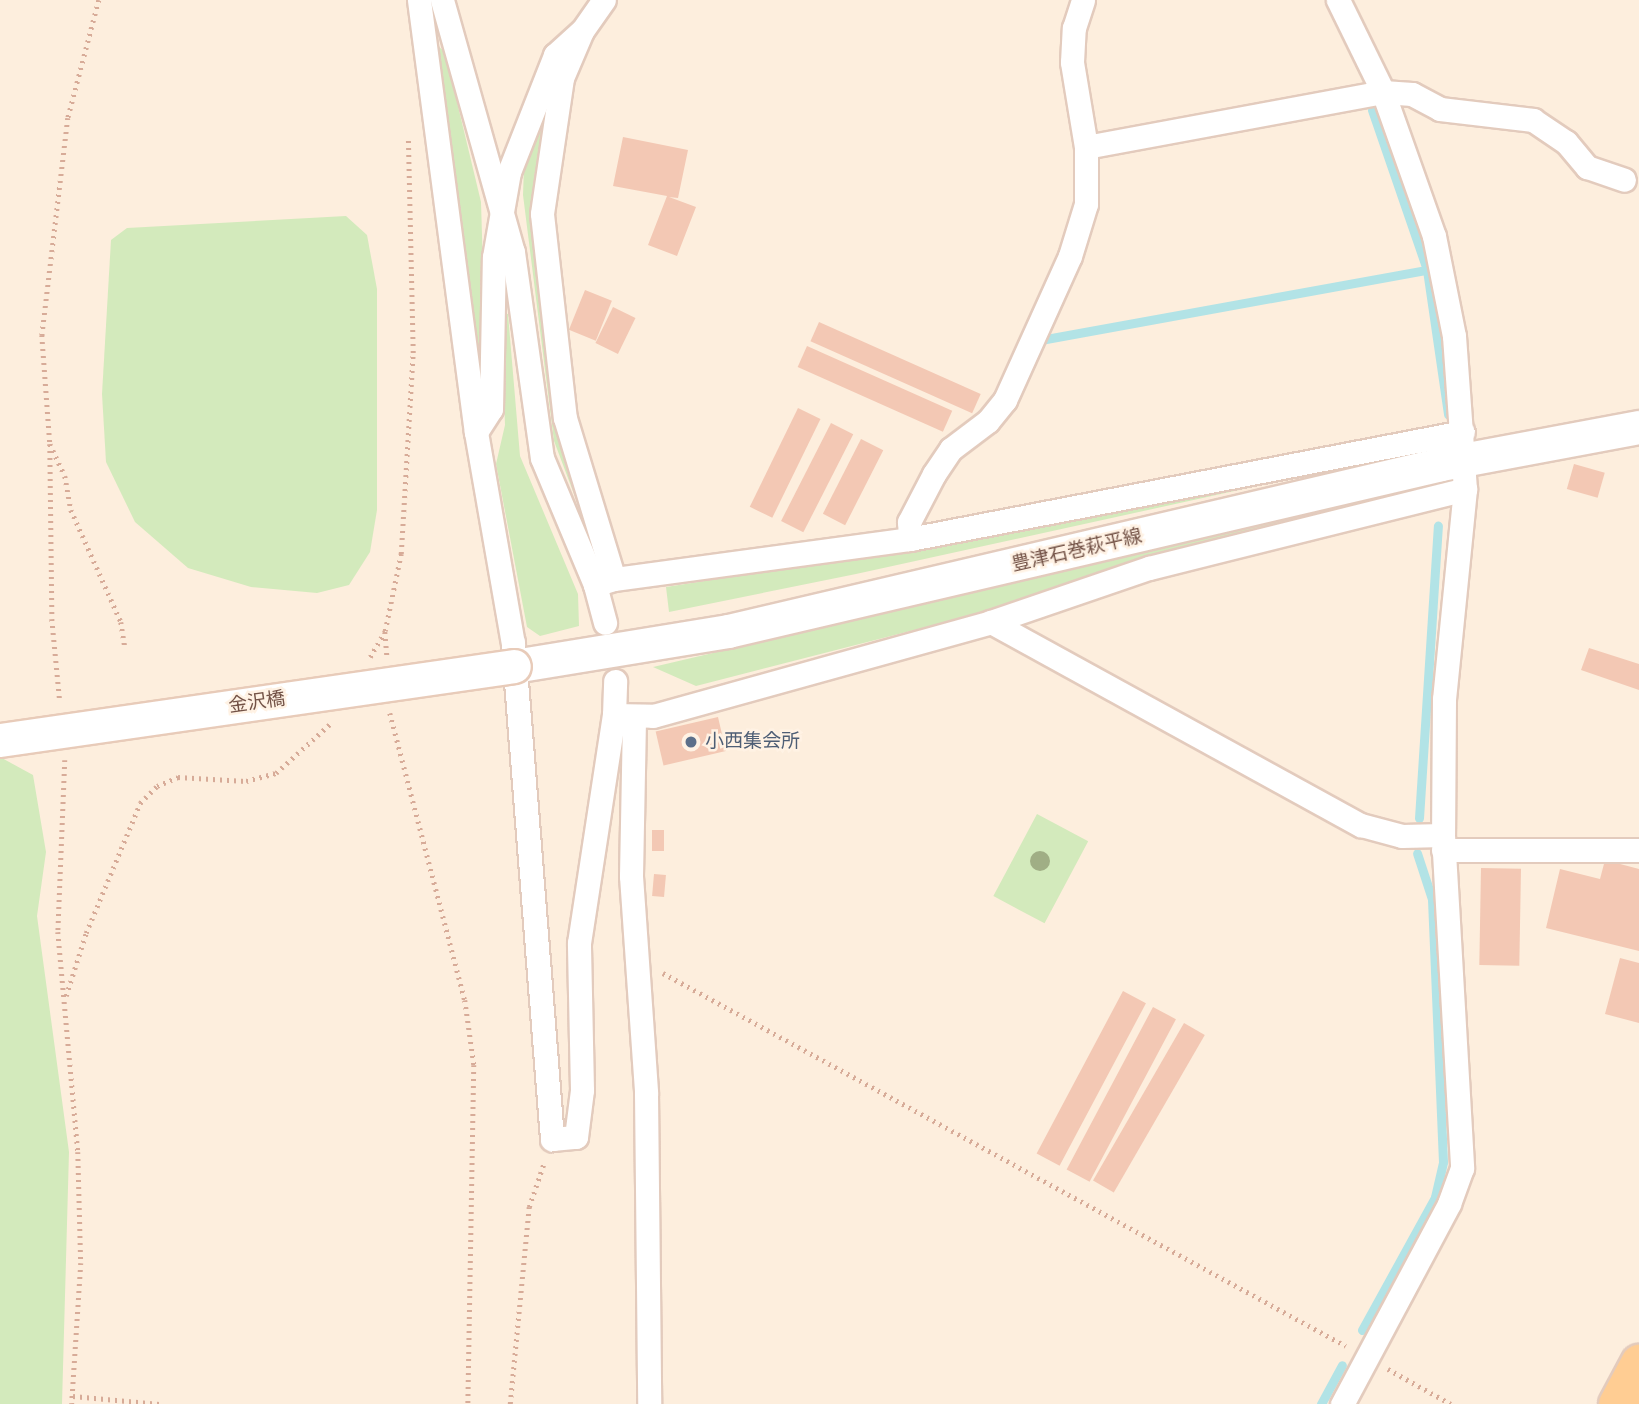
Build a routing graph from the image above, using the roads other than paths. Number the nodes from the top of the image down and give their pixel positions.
1 (419, 0) edge
2 (442, 0) edge
3 (604, 0) edge
4 (1083, 0) edge
5 (1338, 0) edge
6 (582, 31) junction
7 (1383, 92) junction
8 (1086, 147) junction
9 (1624, 180) dead end
10 (499, 211) junction
11 (1639, 427) edge
12 (476, 432) junction
13 (1463, 460) junction
14 (910, 539) junction
15 (605, 582) junction
16 (991, 622) junction
17 (605, 623) dead end
18 (514, 666) junction
19 (615, 681) dead end
20 (624, 717) junction
21 (0, 740) edge
22 (1443, 843) junction
23 (1639, 850) edge
24 (1639, 1363) edge
25 (649, 1404) edge
26 (1342, 1404) edge
27 (1617, 1404) edge

1 - 12 street
2 - 10 street
3 - 6 street
4 - 8 street
5 - 7 street
6 - 10 street
6 - 15 street
7 - 8 street
7 - 9 street
7 - 13 street
8 - 14 street
10 - 12 street
10 - 15 street
11 - 13 main road, 豊津石巻萩平線
12 - 18 street
13 - 14 street
13 - 16 street
13 - 18 main road, 豊津石巻萩平線
13 - 22 street
14 - 15 street
15 - 17 street
16 - 20 street
16 - 22 street
18 - 20 street
18 - 21 main road, 金沢橋, bridge
19 - 20 street
20 - 25 street
22 - 23 street
22 - 26 street
24 - 27 main road

